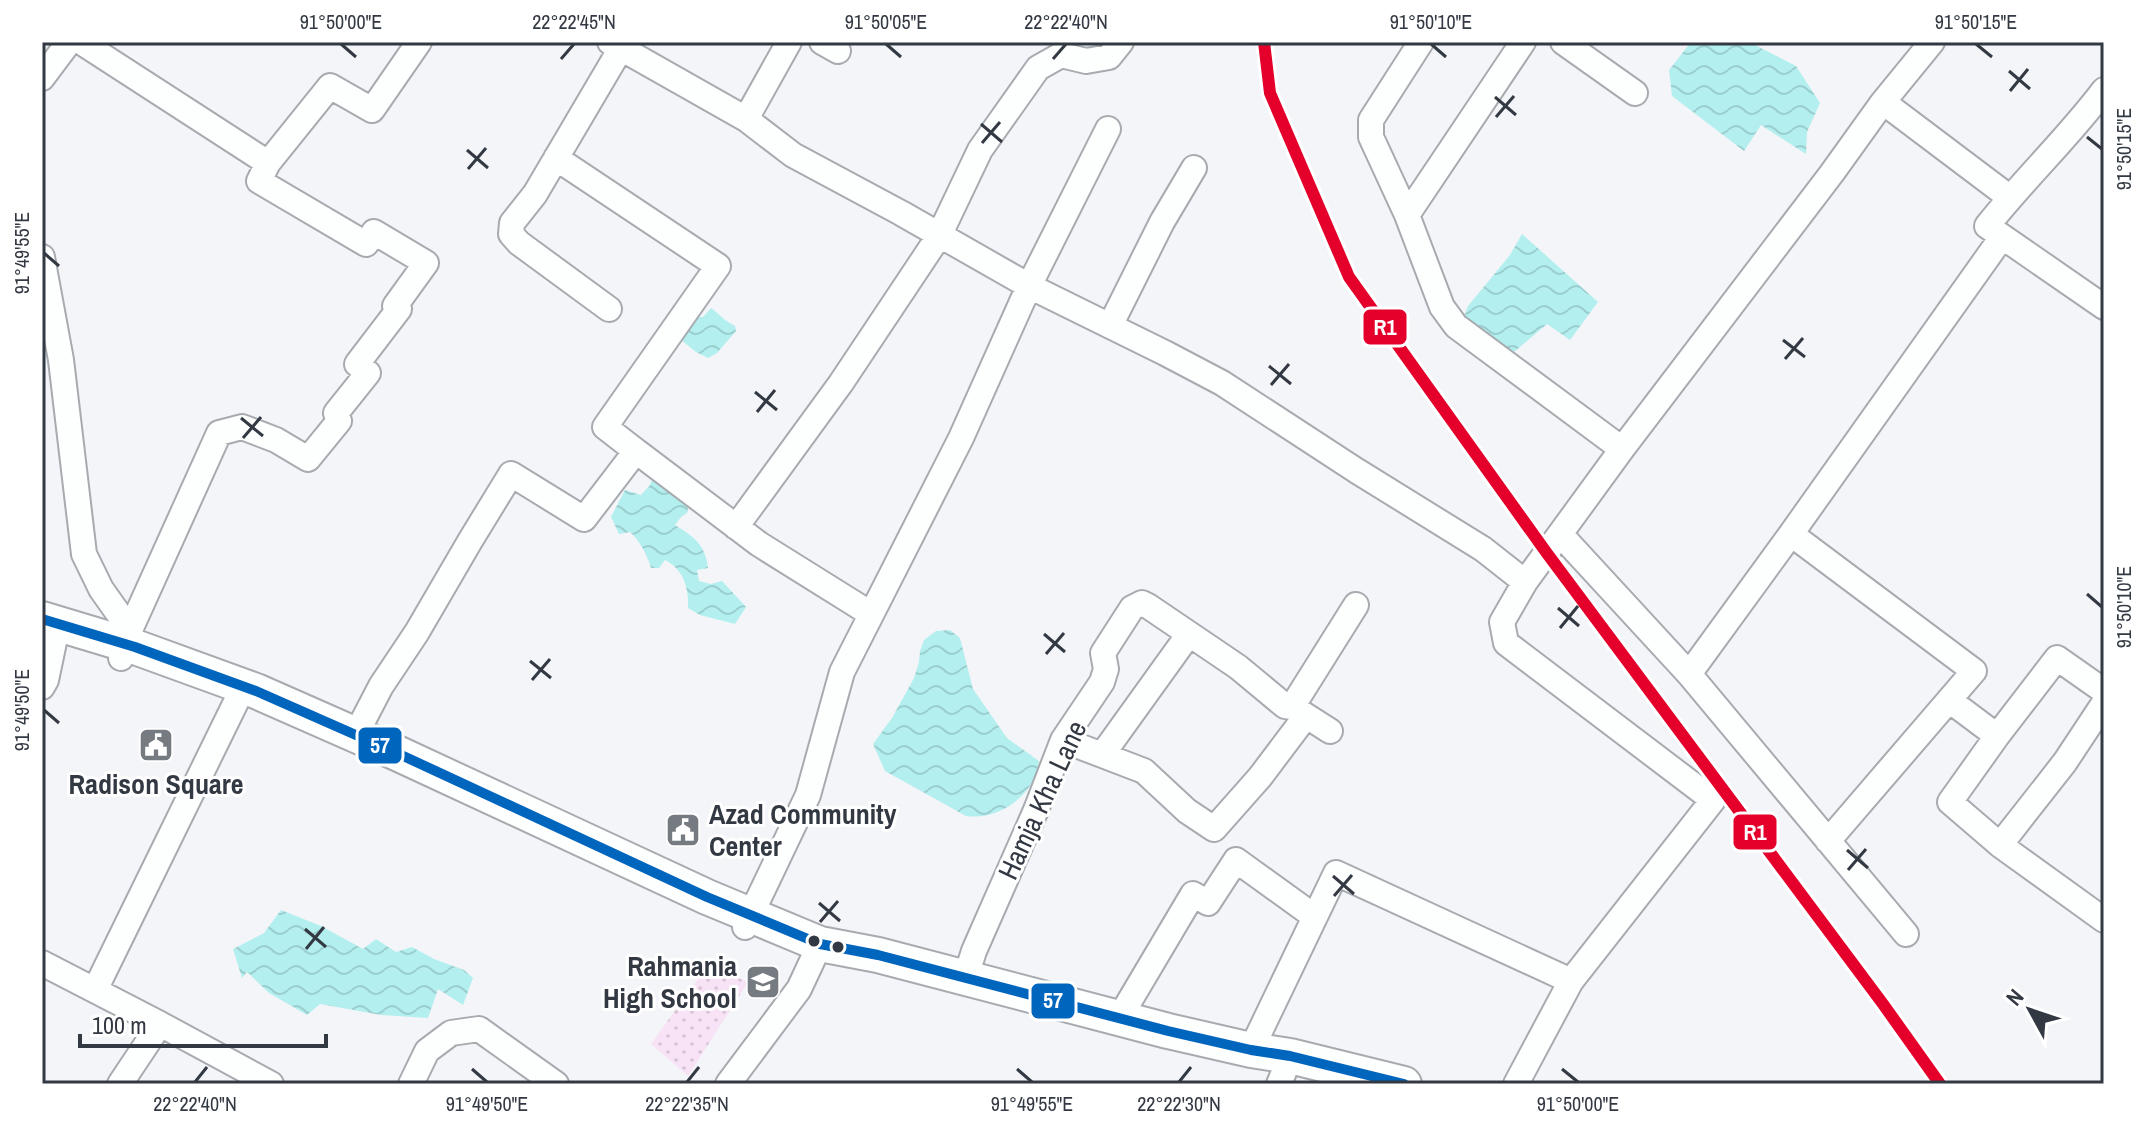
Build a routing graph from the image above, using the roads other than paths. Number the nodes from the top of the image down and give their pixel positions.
1 (69, 42) edge
2 (81, 42) edge
3 (419, 42) edge
4 (789, 42) edge
5 (1121, 42) edge
6 (1421, 42) edge
7 (1523, 42) edge
8 (1563, 42) edge
9 (1932, 42) edge
10 (615, 45) edge
11 (42, 78) edge
12 (2104, 90) edge
13 (1635, 93) dead end
14 (1883, 102) junction
15 (746, 119) junction
16 (1108, 129) dead end
17 (556, 158) junction
18 (268, 163) junction
19 (1194, 168) dead end
20 (2009, 197) junction
21 (1407, 215) junction
22 (939, 236) junction
23 (2002, 237) junction
24 (42, 257) edge
25 (1029, 286) junction
26 (2104, 307) edge
27 (609, 309) dead end
28 (1110, 326) junction
29 (52, 353) edge
30 (1622, 449) junction
31 (636, 451) junction
32 (736, 527) junction
33 (1560, 534) junction
34 (1791, 534) junction
35 (1525, 582) junction
36 (1356, 605) dead end
37 (871, 614) junction
38 (50, 629) edge
39 (1189, 634) junction
40 (125, 645) junction
41 (1689, 674) junction
42 (42, 687) edge
43 (2104, 691) edge
44 (237, 700) junction
45 (1949, 700) junction
46 (2104, 703) edge
47 (1299, 712) junction
48 (1330, 731) dead end
49 (355, 736) junction
50 (1997, 736) junction
51 (1063, 740) junction
52 (1102, 755) junction
53 (1828, 841) junction
54 (2000, 845) junction
55 (1315, 917) junction
56 (2104, 920) edge
57 (748, 921) junction
58 (1906, 934) dead end
59 (818, 950) junction
60 (42, 963) edge
61 (965, 979) junction
62 (1571, 981) junction
63 (95, 990) junction
64 (1120, 1017) junction
65 (160, 1024) junction
66 (1251, 1050) junction
67 (1281, 1078) edge
68 (120, 1084) edge
69 (271, 1084) edge
70 (411, 1084) edge
71 (556, 1084) edge
72 (728, 1084) edge
73 (1339, 1084) edge
74 (1404, 1084) edge
75 (1516, 1084) edge

1 - 11 street
2 - 18 street
3 - 18 street
4 - 15 street
5 - 22 street
6 - 21 street
7 - 21 street
8 - 13 street
9 - 14 street
10 - 15 street
10 - 17 street
12 - 20 street
14 - 20 street
14 - 30 street
15 - 22 street
16 - 25 street
17 - 27 street
17 - 31 street
18 - 40 street
19 - 28 street
20 - 23 street
21 - 30 street
22 - 25 street
22 - 32 street
23 - 26 street
23 - 34 street
24 - 29 street
25 - 28 street
25 - 37 street
28 - 35 street
29 - 40 street
30 - 33 street
31 - 32 street
31 - 49 street
32 - 37 street
33 - 35 street
33 - 41 street
34 - 41 street
34 - 45 street
35 - 62 street
36 - 47 street
37 - 57 street
38 - 40 highway
38 - 42 street
39 - 47 street, Hamja Kha Lane
39 - 51 street, Hamja Kha Lane
39 - 52 street
40 - 44 highway
40 - 49 highway
41 - 53 street
43 - 50 street
44 - 57 highway
44 - 63 street
45 - 50 street
45 - 53 street
46 - 54 street
47 - 48 street, Hamja Kha Lane
47 - 52 street
49 - 57 highway
50 - 54 street
51 - 52 street
51 - 61 street, Hamja Kha Lane
53 - 58 street
54 - 56 street
55 - 62 street
55 - 64 street
55 - 66 street
57 - 59 highway
59 - 61 highway
59 - 67 highway
59 - 72 street
60 - 63 street
61 - 64 highway
62 - 75 street
63 - 65 street
64 - 66 highway
65 - 68 street
65 - 69 street
66 - 74 highway
67 - 73 highway
70 - 71 street

